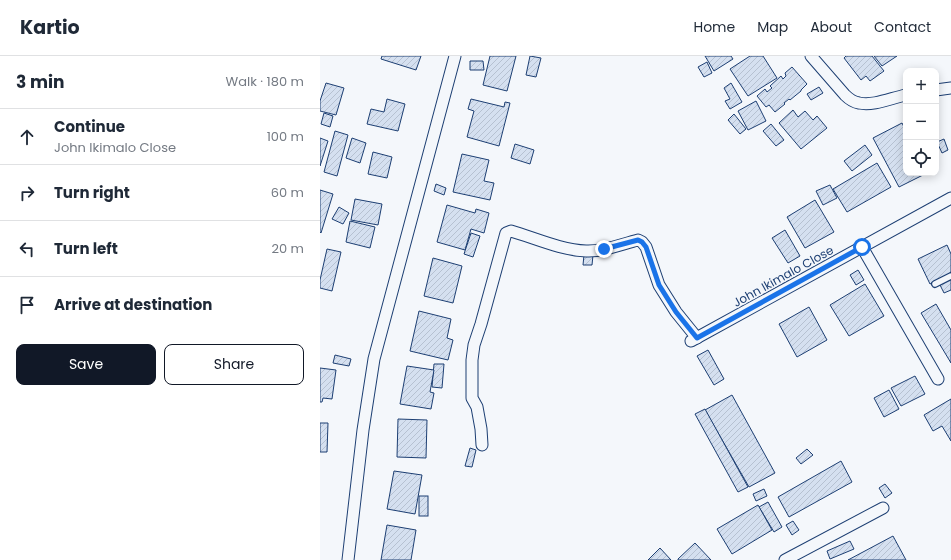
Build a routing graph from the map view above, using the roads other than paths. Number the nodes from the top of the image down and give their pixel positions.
1 (455, 56) edge
2 (811, 56) edge
3 (951, 88) edge
4 (939, 90) edge
5 (903, 96) edge
6 (951, 198) edge
7 (862, 247) junction
8 (951, 276) edge
9 (935, 284) dead end
10 (938, 379) dead end
11 (482, 445) dead end
12 (883, 508) dead end
13 (348, 560) edge
14 (785, 560) edge

1 - 13 street
2 - 5 street
3 - 4 street
6 - 7 street, John Ikimalo Close
7 - 10 street
7 - 11 street, John Ikimalo Close
8 - 9 lane
12 - 14 street

